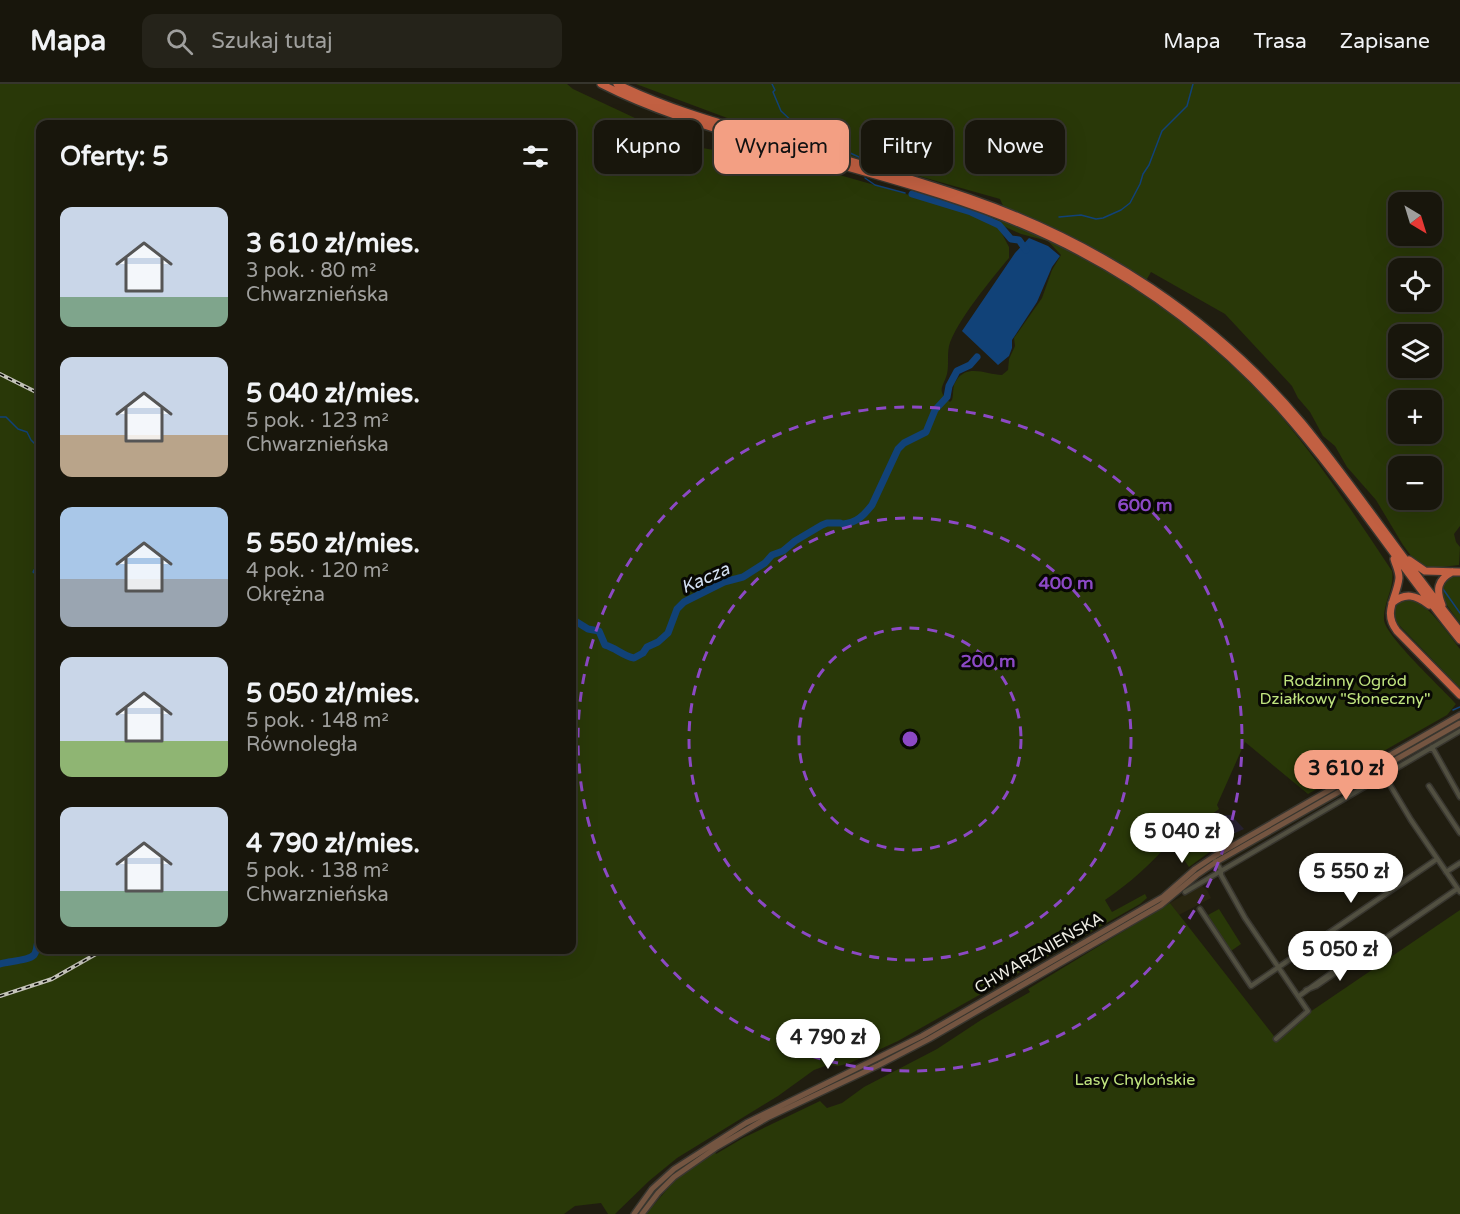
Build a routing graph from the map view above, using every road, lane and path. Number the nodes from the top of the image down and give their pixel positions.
1 (601, 84) edge
2 (617, 84) edge
3 (1391, 551) junction
4 (1400, 553) junction
5 (1456, 572) edge
6 (1392, 603) junction
7 (1442, 613) junction
8 (1460, 631) edge
9 (1460, 640) edge
10 (1460, 695) edge
11 (1460, 715) edge
12 (1460, 723) edge
13 (1460, 731) edge
14 (1431, 747) junction
15 (1384, 775) junction
16 (1430, 786) dead end
17 (1460, 797) edge
18 (1460, 834) edge
19 (1437, 859) junction
20 (1215, 860) junction
21 (1460, 863) edge
22 (1221, 870) junction
23 (1446, 872) junction
24 (1459, 891) edge
25 (1185, 892) dead end
26 (1200, 909) dead end
27 (1278, 967) junction
28 (1299, 996) junction
29 (1276, 1039) dead end
30 (819, 1090) junction
31 (634, 1214) edge
32 (642, 1214) edge

1 - 3 highway
2 - 4 highway
3 - 6 highway
3 - 7 highway
4 - 5 highway
4 - 7 highway
5 - 7 highway
6 - 7 highway
6 - 10 highway
7 - 8 highway
7 - 9 highway
11 - 20 main road, CHWARZNIEŃSKA
12 - 20 main road, CHWARZNIEŃSKA
13 - 14 street
14 - 15 street
14 - 17 street
15 - 19 street
15 - 22 street
16 - 18 street
19 - 23 street
19 - 27 street
20 - 22 street
20 - 30 main road, CHWARZNIEŃSKA
21 - 23 street
22 - 25 street
22 - 27 street
23 - 24 street
24 - 28 street
26 - 27 street
27 - 28 street
28 - 29 street
30 - 31 main road, CHWARZNIEŃSKA
30 - 32 main road, CHWARZNIEŃSKA

